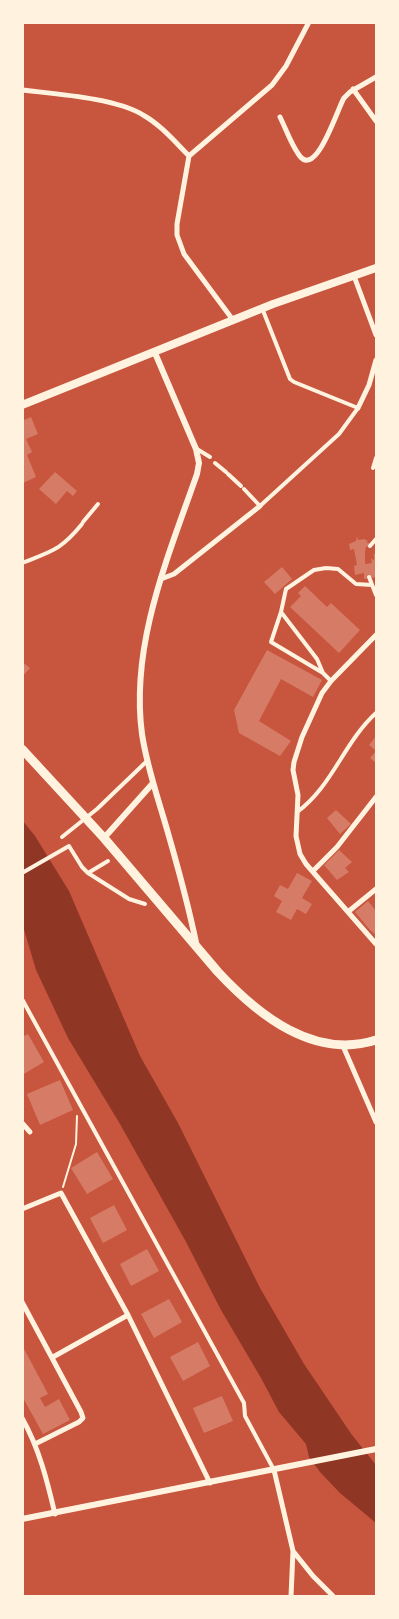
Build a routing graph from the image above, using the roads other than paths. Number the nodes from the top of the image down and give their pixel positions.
1 (309, 22) edge
2 (376, 78) edge
3 (354, 89) junction
4 (22, 90) edge
5 (280, 117) dead end
6 (376, 120) edge
7 (189, 156) junction
8 (376, 268) edge
9 (354, 276) junction
10 (262, 308) junction
11 (233, 320) junction
12 (376, 335) edge
13 (154, 353) junction
14 (376, 360) edge
15 (22, 406) edge
16 (358, 408) junction
17 (196, 449) junction
18 (210, 457) dead end
19 (376, 458) edge
20 (215, 463) dead end
21 (373, 468) dead end
22 (98, 504) dead end
23 (260, 506) junction
24 (376, 538) edge
25 (370, 546) dead end
26 (22, 563) edge
27 (369, 578) dead end
28 (161, 580) junction
29 (372, 585) junction
30 (376, 595) edge
31 (281, 612) junction
32 (376, 635) edge
33 (323, 673) junction
34 (331, 681) junction
35 (376, 713) edge
36 (22, 749) edge
37 (147, 760) junction
38 (153, 783) junction
39 (376, 797) edge
40 (296, 814) junction
41 (85, 818) junction
42 (62, 837) dead end
43 (104, 838) junction
44 (108, 861) dead end
45 (313, 871) junction
46 (22, 873) edge
47 (88, 873) junction
48 (376, 889) edge
49 (144, 904) dead end
50 (349, 911) junction
51 (376, 944) edge
52 (198, 948) junction
53 (22, 999) edge
54 (376, 1040) edge
55 (343, 1046) junction
56 (376, 1122) edge
57 (22, 1123) edge
58 (30, 1132) dead end
59 (22, 1209) edge
60 (22, 1302) edge
61 (128, 1315) junction
62 (52, 1357) junction
63 (23, 1420) edge
64 (35, 1444) junction
65 (376, 1449) edge
66 (277, 1469) junction
67 (210, 1483) junction
68 (55, 1514) junction
69 (22, 1519) edge
70 (293, 1551) junction
71 (290, 1596) edge
72 (333, 1596) edge

1 - 7 street
2 - 3 street
3 - 5 street
3 - 6 street
4 - 7 street
7 - 11 street
8 - 9 main road
9 - 10 main road
9 - 12 street
10 - 11 main road
10 - 16 street
11 - 13 main road
13 - 15 main road
13 - 17 street
14 - 16 street
16 - 23 street
17 - 18 street
17 - 28 street
19 - 21 street
20 - 23 street
22 - 26 street
23 - 28 street
24 - 25 street
27 - 29 street
28 - 37 street
29 - 30 street
29 - 31 street
31 - 33 street
31 - 33 street
32 - 34 street
33 - 34 street
34 - 40 street
35 - 40 street
36 - 41 highway
37 - 38 street
37 - 41 street
38 - 43 street
38 - 52 street
39 - 45 street
40 - 45 street
41 - 42 street
41 - 43 highway
43 - 52 highway
44 - 47 street
45 - 50 street
46 - 47 street
47 - 49 street
48 - 50 street
50 - 51 street
52 - 55 highway
53 - 66 street
54 - 55 highway
55 - 56 street
57 - 58 street
59 - 61 street
60 - 62 street
61 - 62 street
61 - 67 street
62 - 64 street
63 - 64 street
64 - 68 street
65 - 66 street
66 - 67 street
66 - 70 street
67 - 68 street
68 - 69 street
70 - 71 street
70 - 72 street

